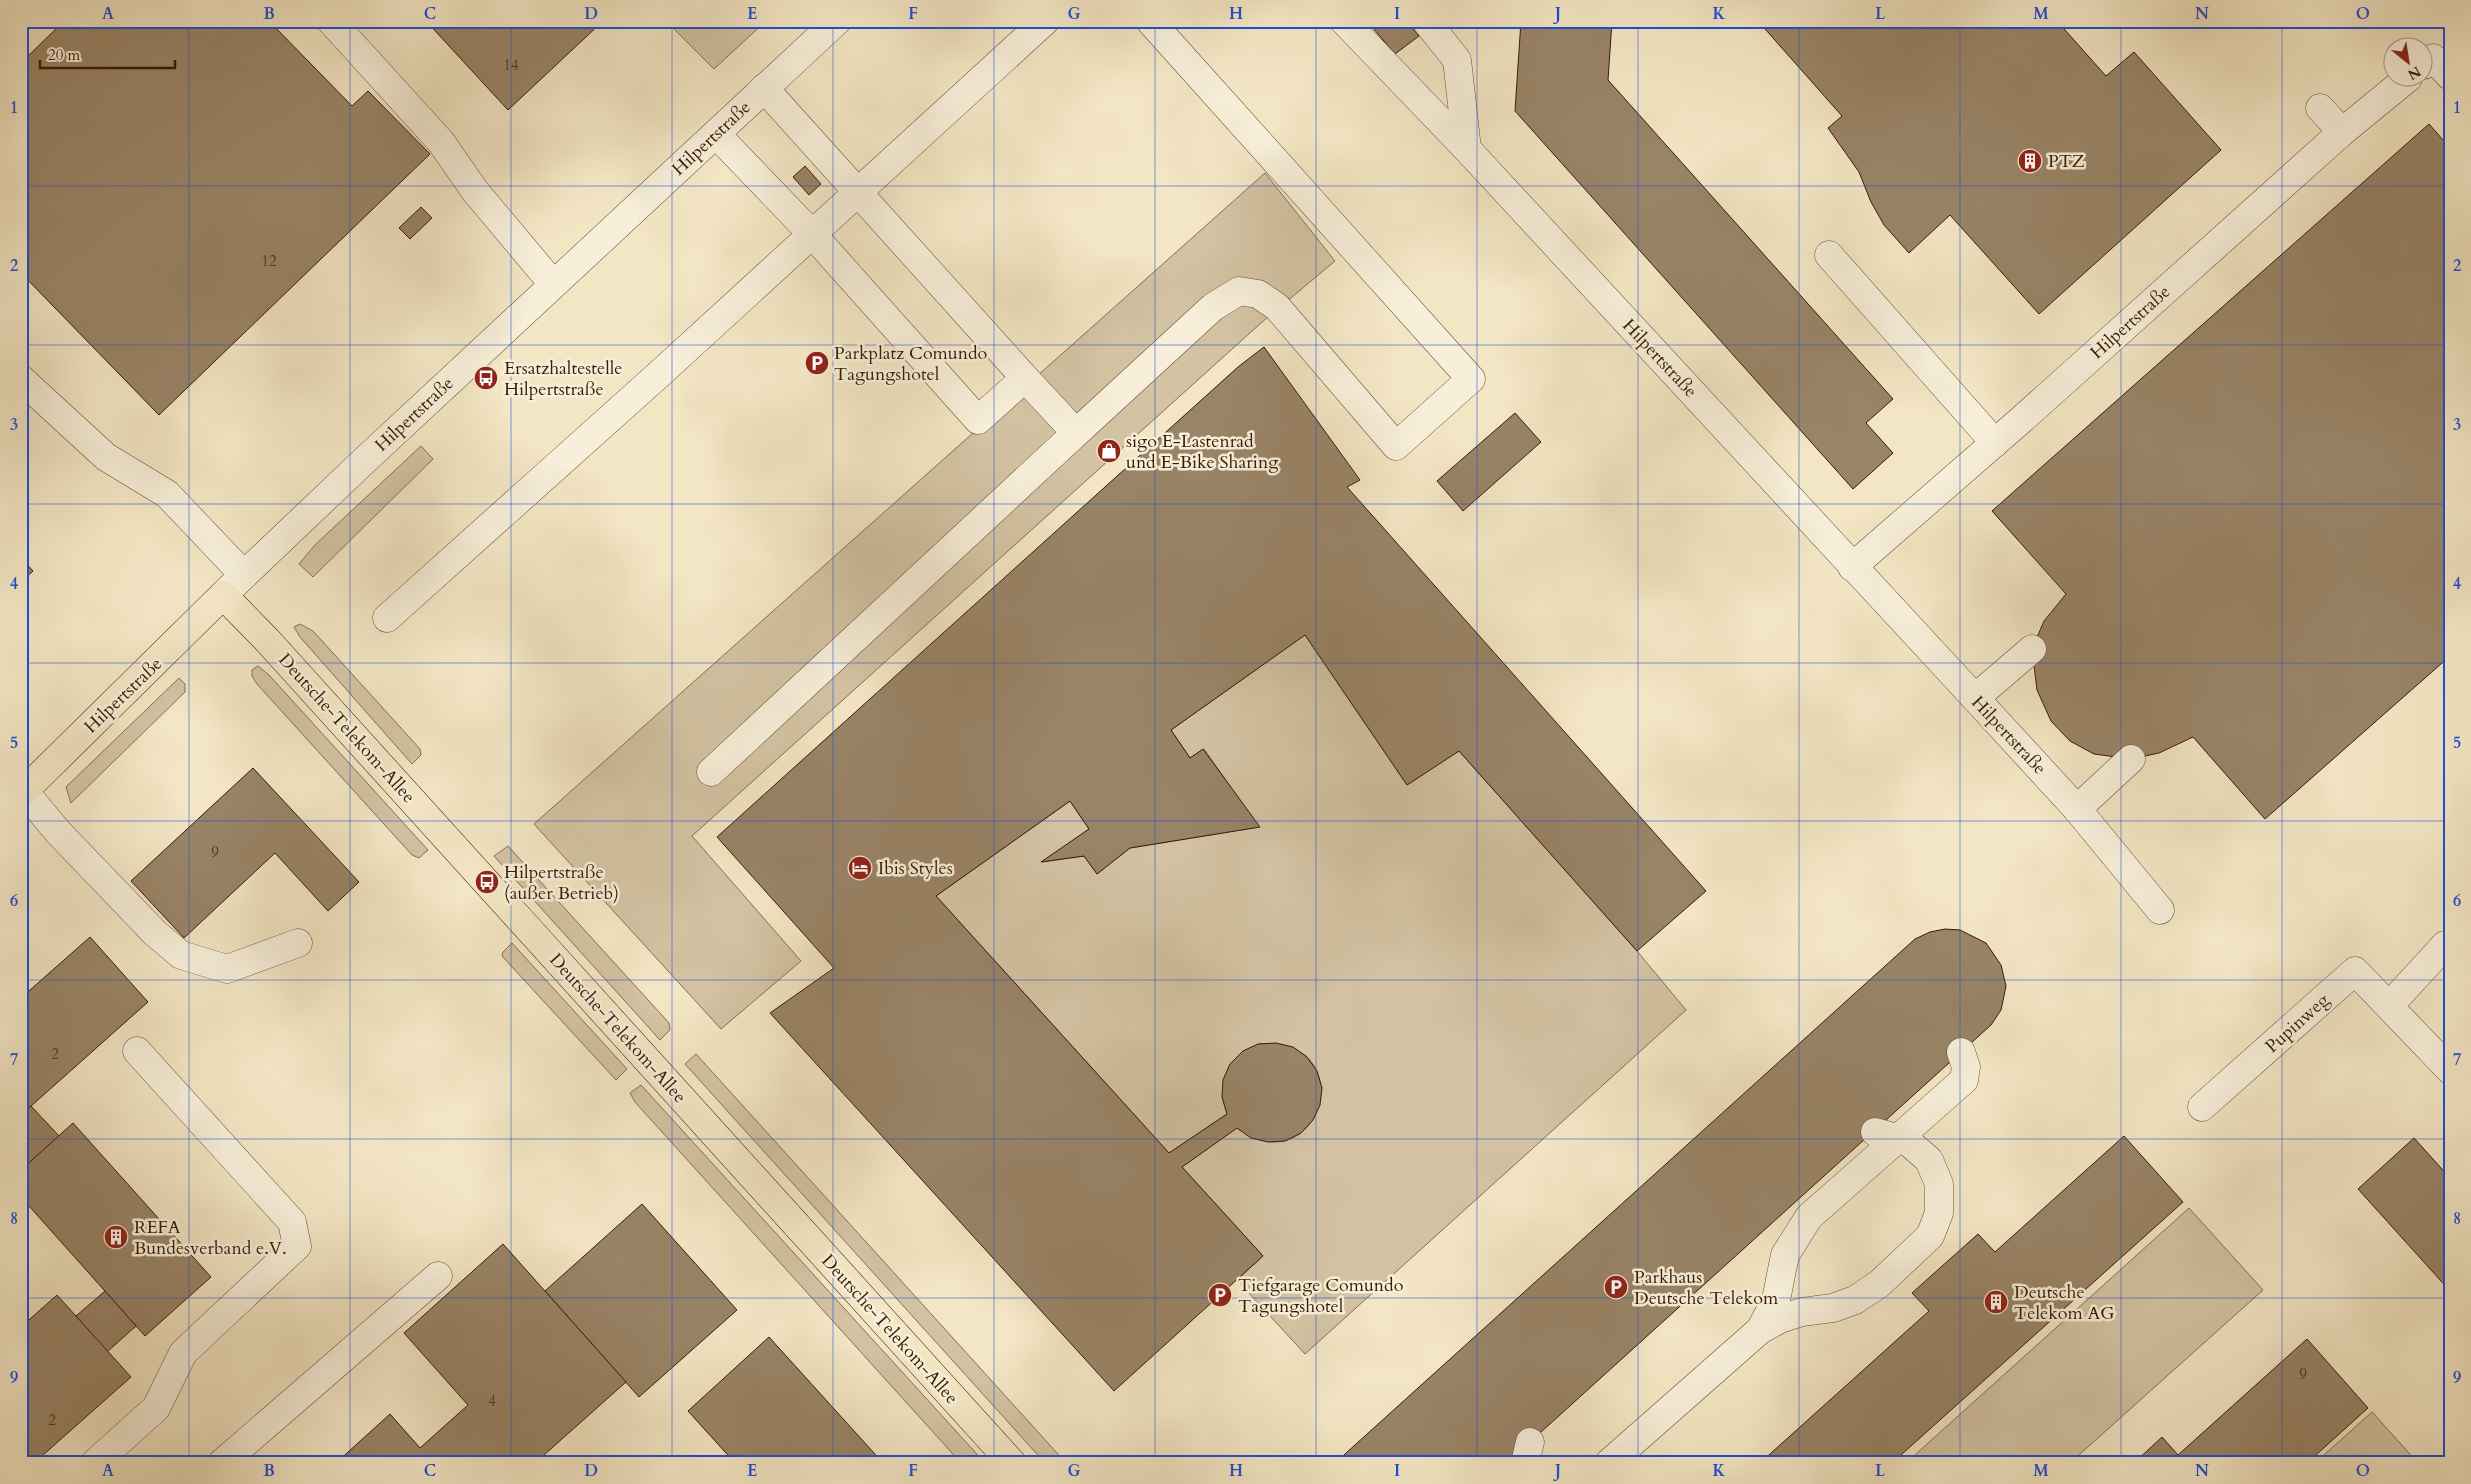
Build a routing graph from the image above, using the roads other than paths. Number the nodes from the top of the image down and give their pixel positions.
1 (331, 21) edge
2 (837, 21) edge
3 (1045, 21) edge
4 (1150, 21) edge
5 (1344, 21) edge
6 (1426, 21) edge
7 (2434, 59) edge
8 (2450, 76) edge
9 (764, 88) junction
10 (2396, 88) edge
11 (2320, 108) dead end
12 (2342, 132) junction
13 (716, 134) junction
14 (1467, 149) junction
15 (858, 191) junction
16 (812, 234) junction
17 (1829, 255) dead end
18 (554, 284) junction
19 (1024, 378) junction
20 (21, 379) edge
21 (1076, 433) junction
22 (1994, 443) junction
23 (1852, 567) junction
24 (244, 575) junction
25 (224, 595) junction
26 (387, 618) dead end
27 (2032, 649) dead end
28 (1975, 698) junction
29 (2131, 759) dead end
30 (711, 772) dead end
31 (23, 793) edge
32 (2077, 809) junction
33 (2160, 910) dead end
34 (298, 943) dead end
35 (2445, 945) dead end
36 (2389, 1006) junction
37 (137, 1051) dead end
38 (1961, 1052) dead end
39 (2450, 1070) edge
40 (2202, 1107) dead end
41 (1886, 1135) junction
42 (438, 1276) dead end
43 (1760, 1330) junction
44 (95, 1463) edge
45 (222, 1463) edge
46 (1012, 1463) edge
47 (1609, 1463) edge

1 - 18 street
2 - 9 street, Hilpertstraße
3 - 15 street
4 - 21 street
5 - 14 street, Hilpertstraße
6 - 14 street
7 - 8 street
9 - 13 street, Hilpertstraße
9 - 15 street
10 - 12 street, Hilpertstraße
11 - 12 street
12 - 22 street, Hilpertstraße
13 - 16 street
13 - 18 street, Hilpertstraße
14 - 23 street, Hilpertstraße
15 - 16 street
15 - 19 street
16 - 19 street
16 - 26 street
17 - 22 street
18 - 24 street, Hilpertstraße
19 - 21 street
20 - 24 street
21 - 30 street
22 - 23 street, Hilpertstraße
23 - 28 street, Hilpertstraße
24 - 25 street, Hilpertstraße
25 - 31 main road, Hilpertstraße
25 - 46 main road, Deutsche-Telekom-Allee
27 - 28 street
28 - 32 street, Hilpertstraße
29 - 32 street
31 - 34 street
32 - 33 street, Hilpertstraße
35 - 36 street
36 - 39 street, Pupinweg
36 - 40 street, Pupinweg
37 - 44 street
38 - 41 street
41 - 43 street
41 - 43 street
42 - 45 street
43 - 47 street

